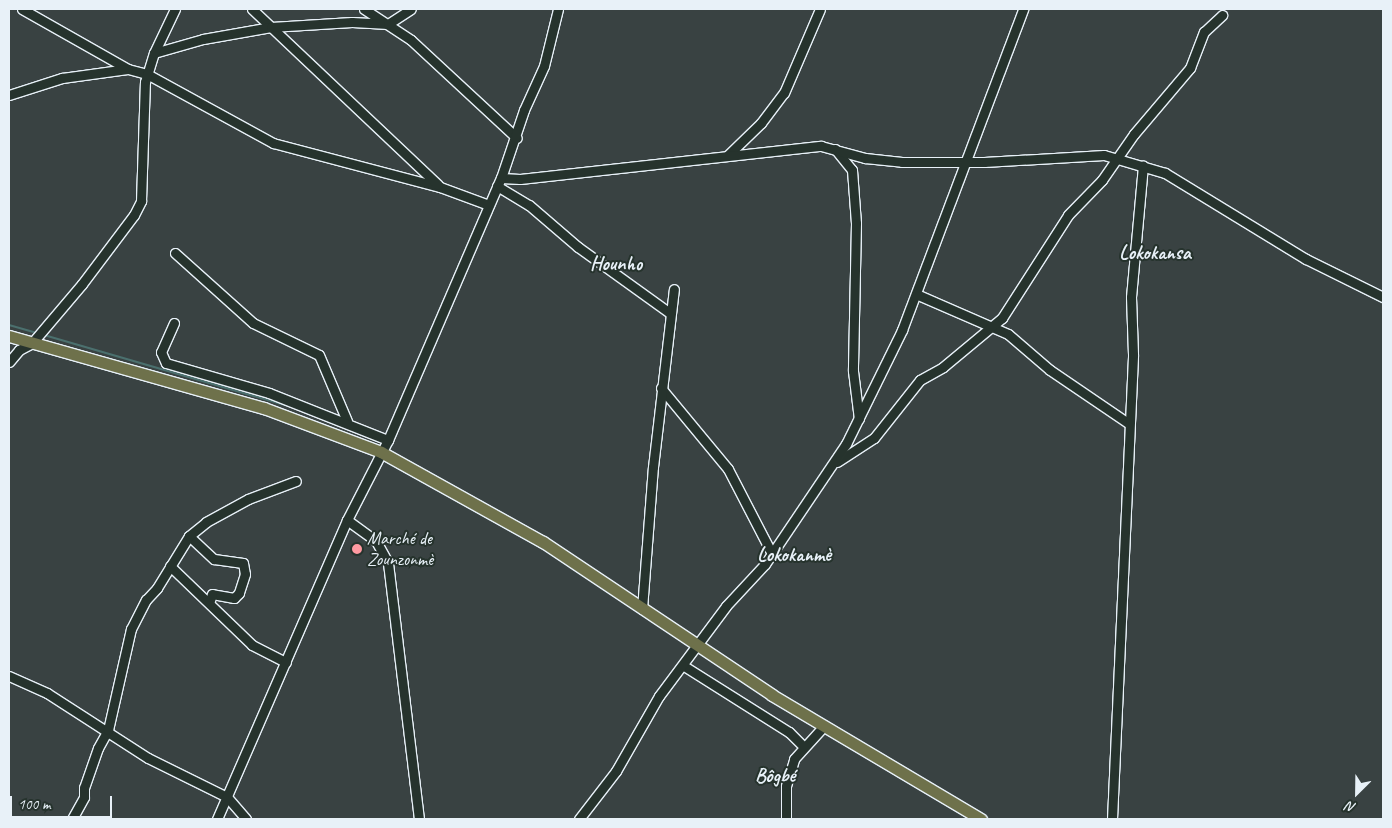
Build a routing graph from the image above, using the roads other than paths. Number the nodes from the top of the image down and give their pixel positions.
1 (22, 9) edge
2 (175, 9) edge
3 (252, 9) edge
4 (364, 9) edge
5 (411, 9) edge
6 (558, 9) edge
7 (820, 9) edge
8 (1023, 9) edge
9 (1222, 15) dead end
10 (388, 24) junction
11 (271, 27) junction
12 (154, 53) junction
13 (128, 68) junction
14 (147, 74) junction
15 (9, 95) edge
16 (517, 138) junction
17 (832, 146) junction
18 (728, 155) junction
19 (1116, 157) junction
20 (967, 162) junction
21 (1143, 166) junction
22 (499, 182) junction
23 (440, 187) junction
24 (489, 205) junction
25 (175, 253) dead end
26 (674, 289) dead end
27 (916, 294) junction
28 (1383, 297) edge
29 (670, 314) junction
30 (174, 323) dead end
31 (994, 326) junction
32 (9, 336) edge
33 (32, 343) junction
34 (11, 356) edge
35 (662, 388) junction
36 (267, 400) junction
37 (859, 419) junction
38 (346, 421) junction
39 (1128, 423) junction
40 (388, 440) junction
41 (381, 452) junction
42 (834, 464) junction
43 (296, 482) dead end
44 (347, 520) junction
45 (189, 536) junction
46 (772, 554) junction
47 (170, 566) junction
48 (209, 604) junction
49 (642, 609) junction
50 (697, 647) junction
51 (286, 662) junction
52 (684, 666) junction
53 (9, 676) edge
54 (823, 727) junction
55 (108, 730) junction
56 (803, 746) junction
57 (227, 797) junction
58 (72, 819) edge
59 (217, 819) edge
60 (246, 819) edge
61 (419, 819) edge
62 (579, 819) edge
63 (786, 819) edge
64 (981, 819) edge
65 (1112, 819) edge

1 - 13 street
2 - 12 street
3 - 11 street
4 - 10 street
5 - 10 street
6 - 16 street
7 - 18 street
8 - 20 street
9 - 19 street
10 - 11 street
10 - 16 street
11 - 12 street
11 - 23 street
12 - 14 street
13 - 14 street
13 - 15 street
14 - 23 street
14 - 33 street
16 - 22 street
17 - 18 street
17 - 20 street
17 - 37 street
18 - 22 street
19 - 20 street
19 - 21 street
19 - 31 street
20 - 27 street
21 - 28 street
21 - 39 street
22 - 24 street
22 - 29 street
23 - 24 street
24 - 40 street
25 - 38 street
26 - 29 street
27 - 31 street
27 - 37 street
29 - 35 street
30 - 36 street
31 - 39 street
31 - 42 street
32 - 33 main road
33 - 34 street
33 - 36 main road
35 - 46 street
35 - 49 street
36 - 38 street
36 - 41 main road
37 - 42 street
38 - 40 street
39 - 65 street
40 - 41 street
41 - 44 street
41 - 49 main road
42 - 46 street
43 - 45 street
44 - 51 street
44 - 61 street
45 - 47 street
45 - 48 street
46 - 50 street
47 - 48 street
47 - 55 street
48 - 51 street
49 - 50 main road
50 - 52 street
50 - 54 main road
51 - 57 street
52 - 56 street
52 - 62 street
53 - 55 street
54 - 56 street
54 - 64 main road
55 - 57 street
55 - 58 street
56 - 63 street
57 - 59 street
57 - 60 street

